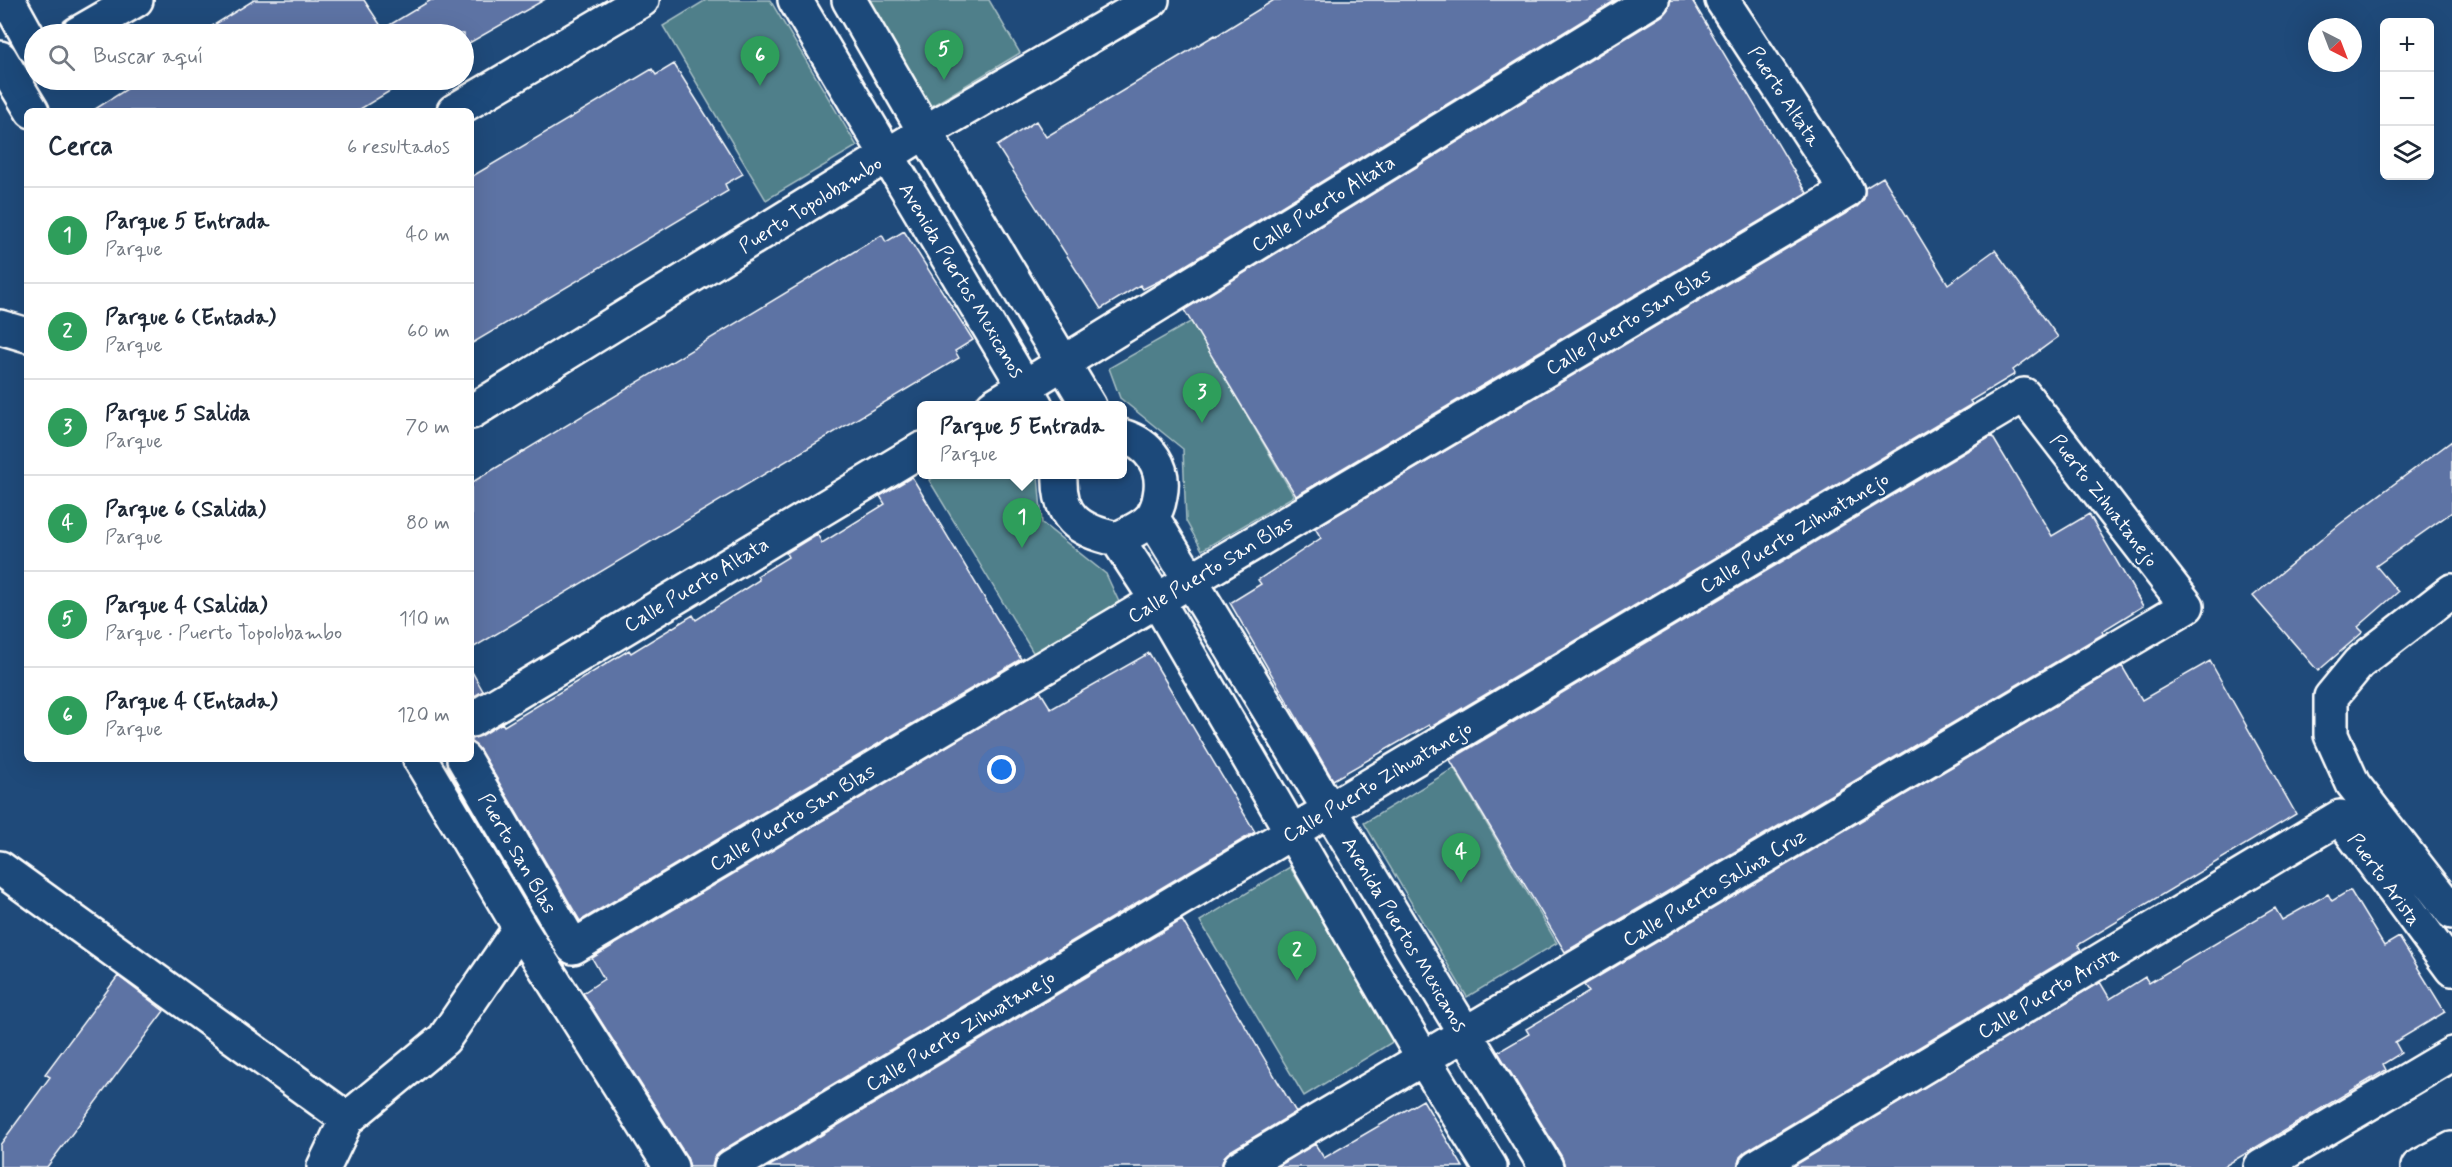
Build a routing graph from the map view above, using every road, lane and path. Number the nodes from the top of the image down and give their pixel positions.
1 (8, 0) edge
2 (136, 0) edge
3 (642, 0) edge
4 (795, 0) edge
5 (849, 0) edge
6 (1152, 0) edge
7 (1652, 0) edge
8 (1722, 0) edge
9 (94, 24) edge
10 (24, 28) edge
11 (0, 58) edge
12 (30, 108) edge
13 (459, 108) edge
14 (925, 132) junction
15 (889, 156) junction
16 (1847, 191) joint
17 (0, 327) edge
18 (24, 334) edge
19 (1064, 363) junction
20 (2024, 395) joint
21 (1030, 396) edge
22 (1009, 401) edge
23 (1087, 401) edge
24 (474, 410) edge
25 (1127, 437) edge
26 (917, 451) edge
27 (1060, 479) edge
28 (1152, 517) junction
29 (1117, 539) junction
30 (1192, 579) junction
31 (2452, 591) edge
32 (1157, 600) junction
33 (2187, 606) joint
34 (474, 718) edge
35 (422, 762) edge
36 (466, 762) edge
37 (1330, 809) junction
38 (2340, 817) joint
39 (1292, 832) junction
40 (0, 868) edge
41 (2447, 896) edge
42 (520, 928) junction
43 (573, 947) joint
44 (2452, 969) edge
45 (1466, 1034) junction
46 (2452, 1054) edge
47 (1423, 1058) junction
48 (347, 1119) junction
49 (2452, 1149) edge
50 (324, 1167) edge
51 (671, 1167) edge
52 (730, 1167) edge
53 (1240, 1167) edge
54 (1490, 1167) edge
55 (1546, 1167) edge
56 (1756, 1167) edge
57 (2261, 1167) edge
58 (2418, 1167) edge

1 - 10 street
2 - 9 street
3 - 13 street
4 - 15 street, Avenida Puertos Mexicanos
5 - 14 street
6 - 14 street, Puerto Topolobambo
7 - 19 street, Calle Puerto Altata
8 - 16 street, Puerto Altata
11 - 12 street
14 - 15 street, Puerto Topolobambo
14 - 19 street
15 - 21 street, Avenida Puertos Mexicanos
15 - 24 street, Puerto Topolobambo
16 - 30 street, Calle Puerto San Blas
17 - 18 street
19 - 21 street, Calle Puerto Altata
19 - 23 street
20 - 33 street, Puerto Zihuatanejo
20 - 37 street, Calle Puerto Zihuatanejo
21 - 22 street, Calle Puerto Altata
25 - 28 street
26 - 34 street, Calle Puerto Altata
27 - 29 street
28 - 29 street
28 - 30 street, Avenida Puertos Mexicanos
29 - 32 street
30 - 32 street, Calle Puerto San Blas
30 - 37 street, Avenida Puertos Mexicanos
31 - 41 street
32 - 39 street
32 - 43 street, Calle Puerto San Blas
33 - 45 street, Calle Puerto Salina Cruz
35 - 42 street
36 - 43 street, Puerto San Blas
37 - 39 street, Calle Puerto Zihuatanejo
37 - 45 street, Avenida Puertos Mexicanos
38 - 44 street, Puerto Arista
38 - 56 street, Calle Puerto Arista
39 - 47 street
39 - 52 street, Calle Puerto Zihuatanejo
40 - 48 street
42 - 48 street
42 - 51 street
45 - 47 street, Calle Puerto Salina Cruz
45 - 55 street, Avenida Puertos Mexicanos
46 - 57 street
47 - 53 street, Calle Puerto Salina Cruz
47 - 54 street
48 - 50 street
49 - 58 street

